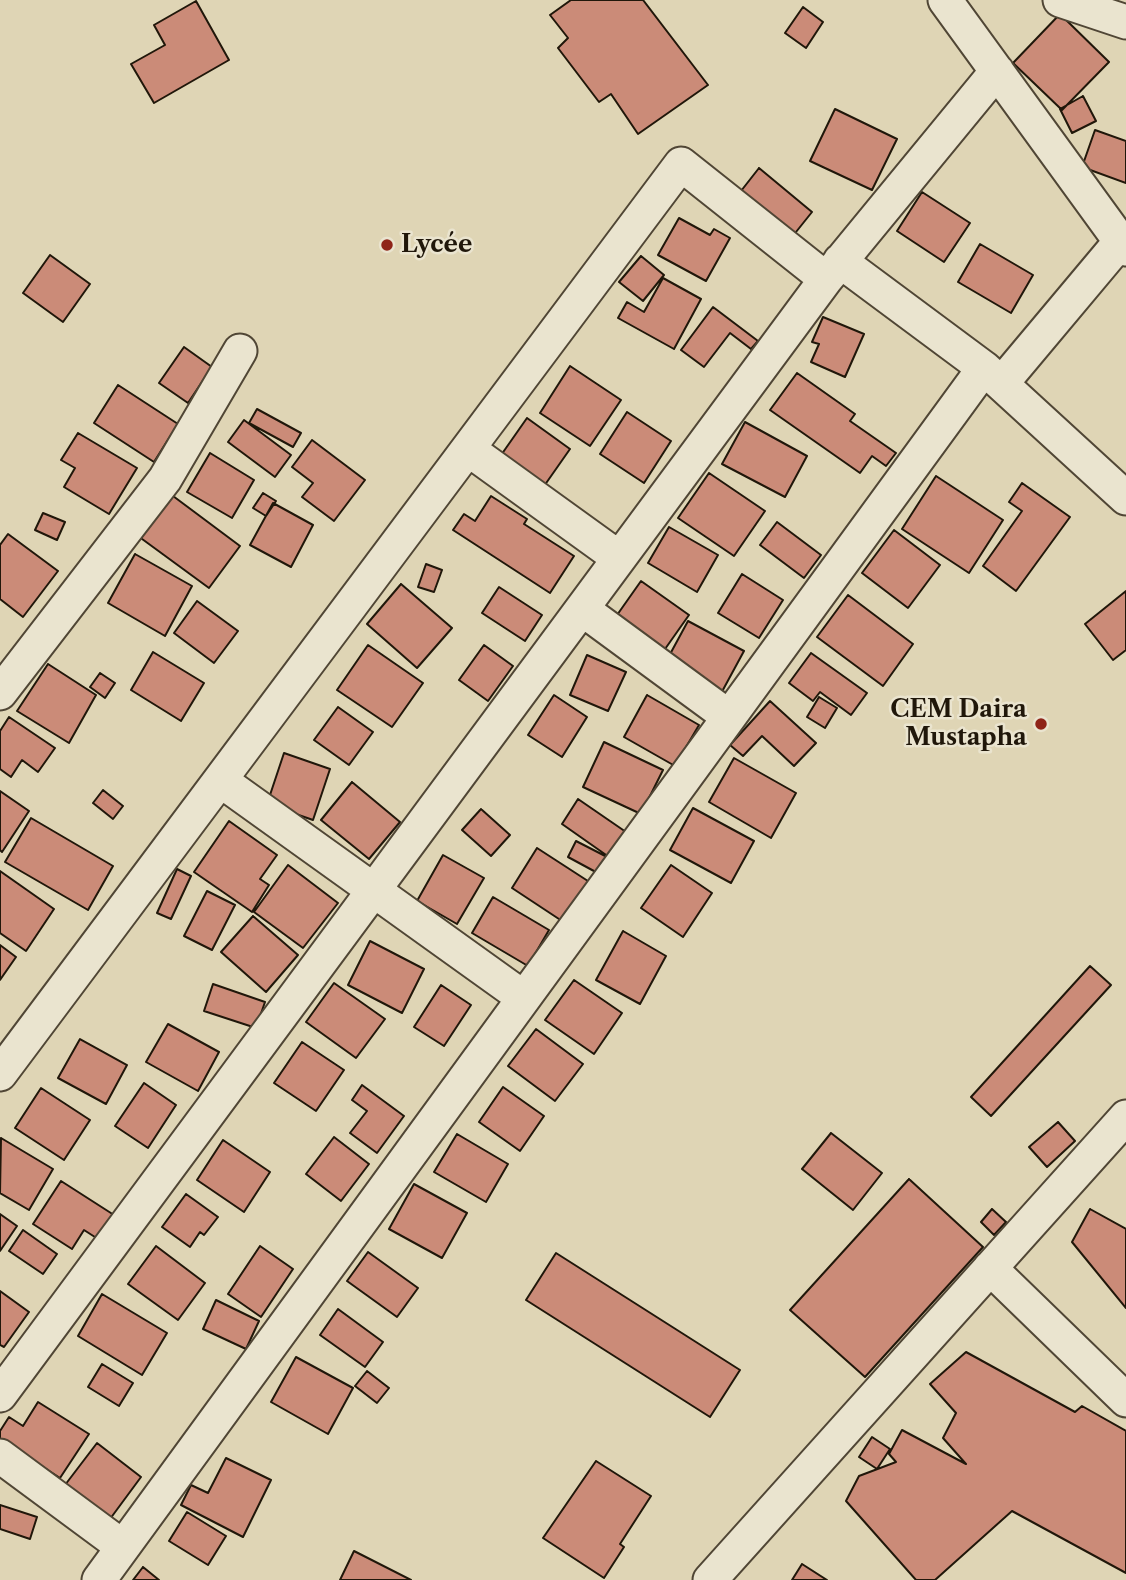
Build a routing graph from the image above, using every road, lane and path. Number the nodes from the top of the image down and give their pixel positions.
1 (945, 0) edge
2 (1060, 0) edge
3 (1126, 22) edge
4 (997, 71) junction
5 (1123, 245) edge
6 (833, 270) junction
7 (240, 351) dead end
8 (993, 375) junction
9 (468, 450) junction
10 (1126, 498) edge
11 (620, 558) junction
12 (582, 609) junction
13 (0, 693) edge
14 (729, 717) junction
15 (220, 780) junction
16 (373, 891) junction
17 (524, 998) junction
18 (0, 1073) edge
19 (1126, 1117) edge
20 (990, 1268) junction
21 (0, 1395) edge
22 (1126, 1400) edge
23 (0, 1456) edge
24 (123, 1547) junction
25 (99, 1580) edge
26 (710, 1580) edge

1 - 4 street
2 - 3 street
4 - 5 street
4 - 6 street
5 - 8 street
6 - 8 street
6 - 9 street
6 - 11 street
7 - 13 street
8 - 10 street
8 - 14 street
9 - 11 street
9 - 15 street
11 - 12 street
12 - 14 street
12 - 16 street
14 - 17 street
15 - 16 street
15 - 18 street
16 - 17 street
16 - 21 street
17 - 24 street
19 - 20 street
20 - 22 street
20 - 26 street
23 - 24 street
24 - 25 street

